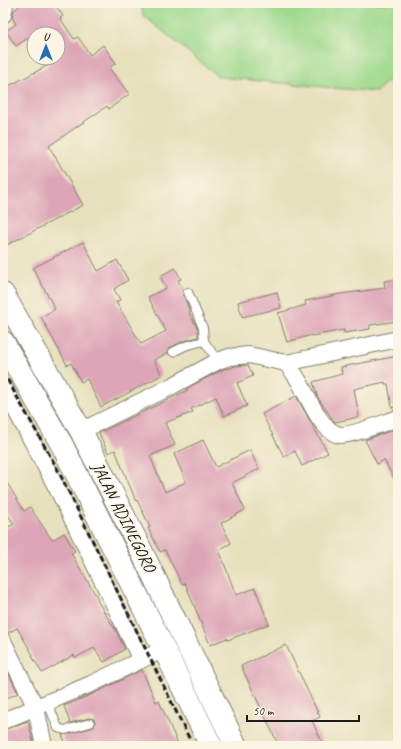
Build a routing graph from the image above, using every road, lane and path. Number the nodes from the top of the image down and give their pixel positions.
1 (188, 292) dead end
2 (3, 294) edge
3 (398, 339) edge
4 (204, 341) junction
5 (3, 342) edge
6 (173, 352) dead end
7 (218, 361) junction
8 (286, 363) junction
9 (49, 373) junction
10 (28, 385) junction
11 (3, 386) edge
12 (398, 418) edge
13 (81, 431) junction
14 (3, 641) edge
15 (164, 649) junction
16 (141, 660) junction
17 (42, 705) junction
18 (3, 721) edge
19 (90, 723) dead end
20 (44, 746) edge
21 (211, 746) edge
22 (236, 746) edge

1 - 4 lane
2 - 9 highway, JALAN ADINEGORO
3 - 8 street
4 - 6 lane
4 - 7 lane
5 - 10 highway, JALAN ADINEGORO
7 - 8 street
7 - 13 street
8 - 12 street
9 - 10 highway
9 - 13 highway, JALAN ADINEGORO
10 - 15 highway, JALAN ADINEGORO
11 - 16 street
13 - 22 highway, JALAN ADINEGORO
14 - 17 street
15 - 16 street
15 - 21 highway, JALAN ADINEGORO
16 - 17 street
17 - 18 street
17 - 19 lane
17 - 20 street

